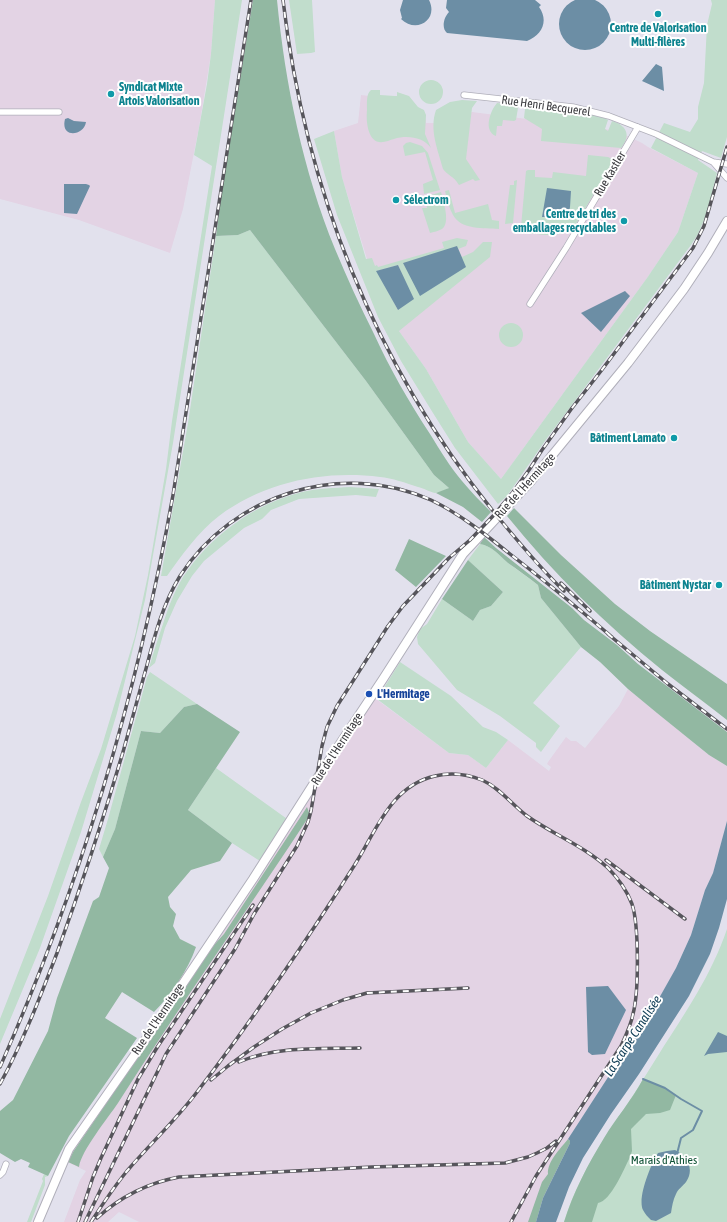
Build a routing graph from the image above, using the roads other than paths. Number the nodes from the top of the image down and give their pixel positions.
1 (464, 95) dead end
2 (0, 112) edge
3 (59, 112) dead end
4 (638, 126) junction
5 (713, 162) junction
6 (727, 164) edge
7 (727, 178) edge
8 (727, 221) edge
9 (530, 304) dead end
10 (6, 1164) dead end
11 (0, 1175) edge
12 (38, 1222) edge

1 - 4 street, Rue Henri Becquerel
2 - 3 street
4 - 5 street, Rue Henri Becquerel
4 - 9 street, Rue Kastler
5 - 6 street, Rue Henri Becquerel
5 - 7 street, Rue Henri Becquerel
8 - 12 street, Rue de l'Hermitage
10 - 11 street

